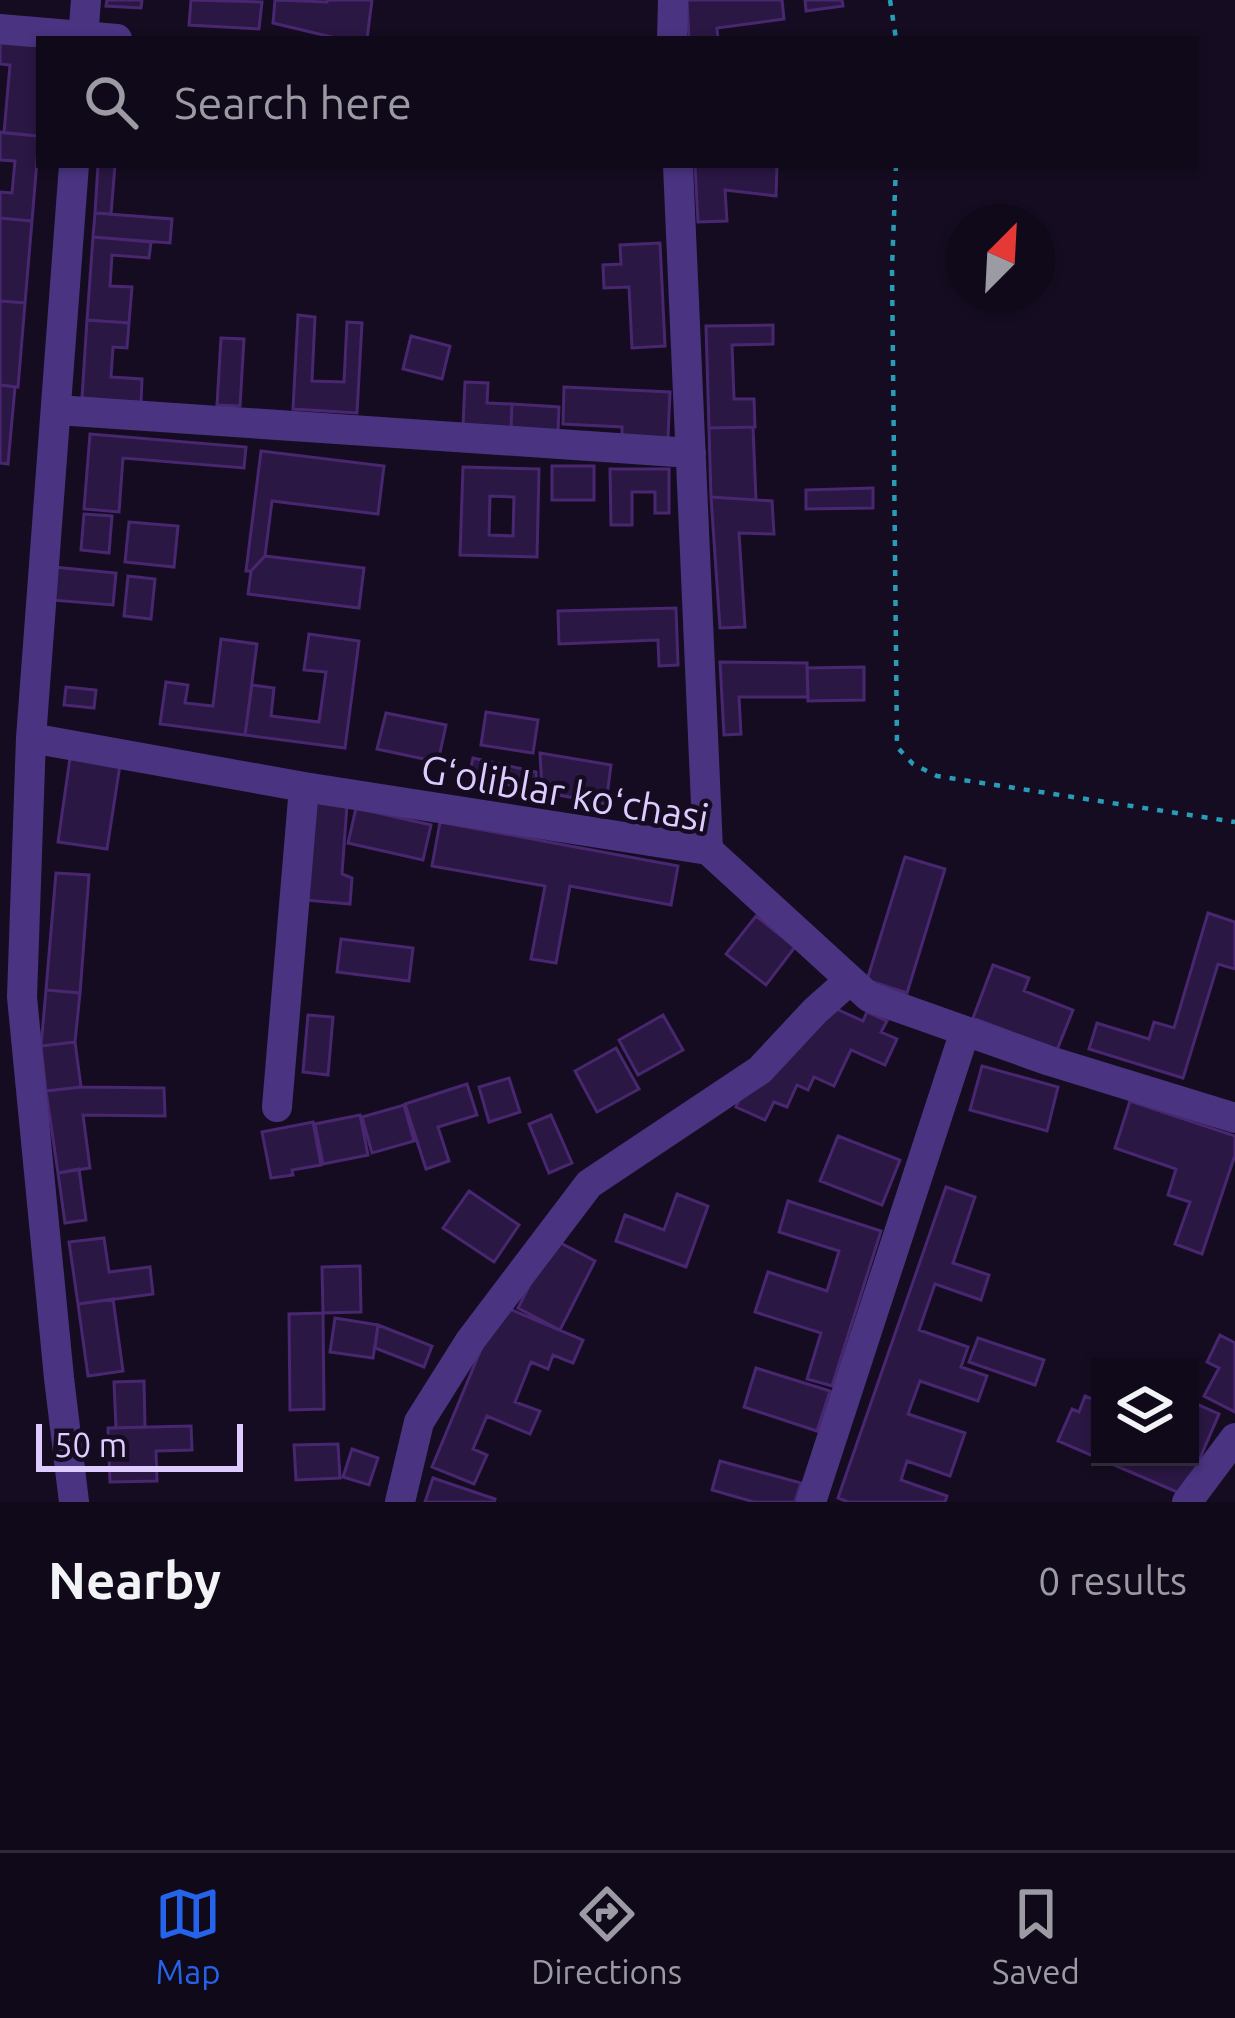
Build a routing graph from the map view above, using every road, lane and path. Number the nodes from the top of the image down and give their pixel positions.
1 (86, 0) edge
2 (674, 0) edge
3 (890, 0) edge
4 (0, 29) edge
5 (73, 36) edge
6 (83, 36) edge
7 (672, 36) edge
8 (896, 36) edge
9 (74, 168) edge
10 (678, 168) edge
11 (896, 168) edge
12 (57, 410) junction
13 (691, 453) junction
14 (31, 738) junction
15 (304, 787) junction
16 (14, 820) edge
17 (1235, 822) edge
18 (708, 850) junction
19 (850, 980) junction
20 (965, 1031) junction
21 (277, 1107) dead end
22 (1235, 1118) edge
23 (1235, 1438) edge
24 (74, 1502) edge
25 (400, 1502) edge
26 (811, 1502) edge
27 (1187, 1502) edge

1 - 6 street
2 - 7 street
3 - 8 path
4 - 5 street
9 - 12 street
10 - 13 street
11 - 17 path
12 - 13 street
12 - 14 street
13 - 18 street
14 - 15 street, Gʻoliblar koʻchasi
14 - 16 street
15 - 18 street, Gʻoliblar koʻchasi
15 - 21 street
16 - 24 street
18 - 19 street, Gʻoliblar koʻchasi
19 - 20 street, Gʻoliblar koʻchasi
19 - 25 street
20 - 22 street, Gʻoliblar koʻchasi
20 - 26 street
23 - 27 street

